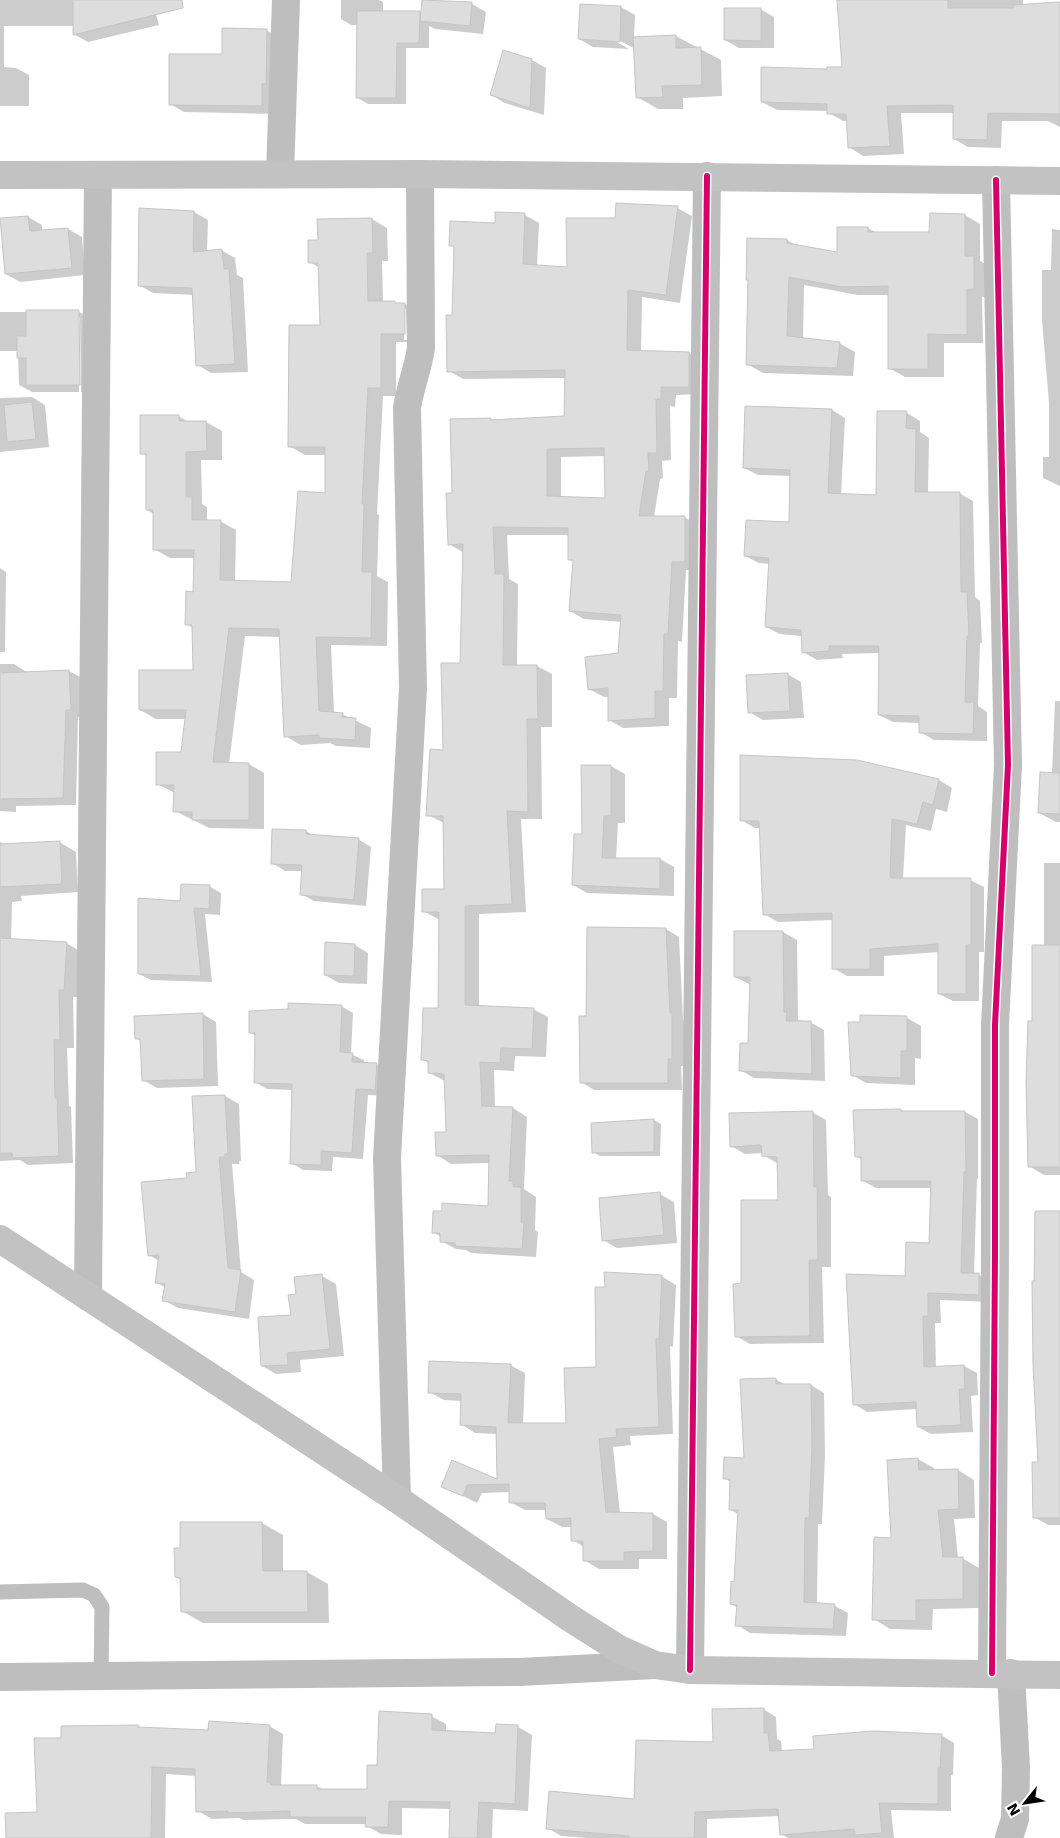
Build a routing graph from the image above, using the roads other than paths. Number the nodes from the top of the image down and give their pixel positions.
1 (286, 0) edge
2 (280, 174) junction
3 (420, 174) junction
4 (0, 175) edge
5 (98, 175) junction
6 (707, 176) junction
7 (996, 180) junction
8 (1060, 181) edge
9 (0, 1239) edge
10 (88, 1297) junction
11 (397, 1499) junction
12 (0, 1592) edge
13 (654, 1664) junction
14 (690, 1670) junction
15 (1002, 1673) junction
16 (1060, 1675) edge
17 (101, 1676) junction
18 (0, 1677) edge
19 (1010, 1838) edge

1 - 2 street
2 - 3 street
2 - 5 street
3 - 6 street
3 - 11 street
4 - 5 street
5 - 10 street
6 - 7 street
6 - 14 street
7 - 8 street
7 - 15 street
9 - 10 street
10 - 11 street
11 - 13 street
12 - 17 lane
13 - 14 street
13 - 17 street
14 - 15 street
15 - 16 street
15 - 19 street
17 - 18 street

